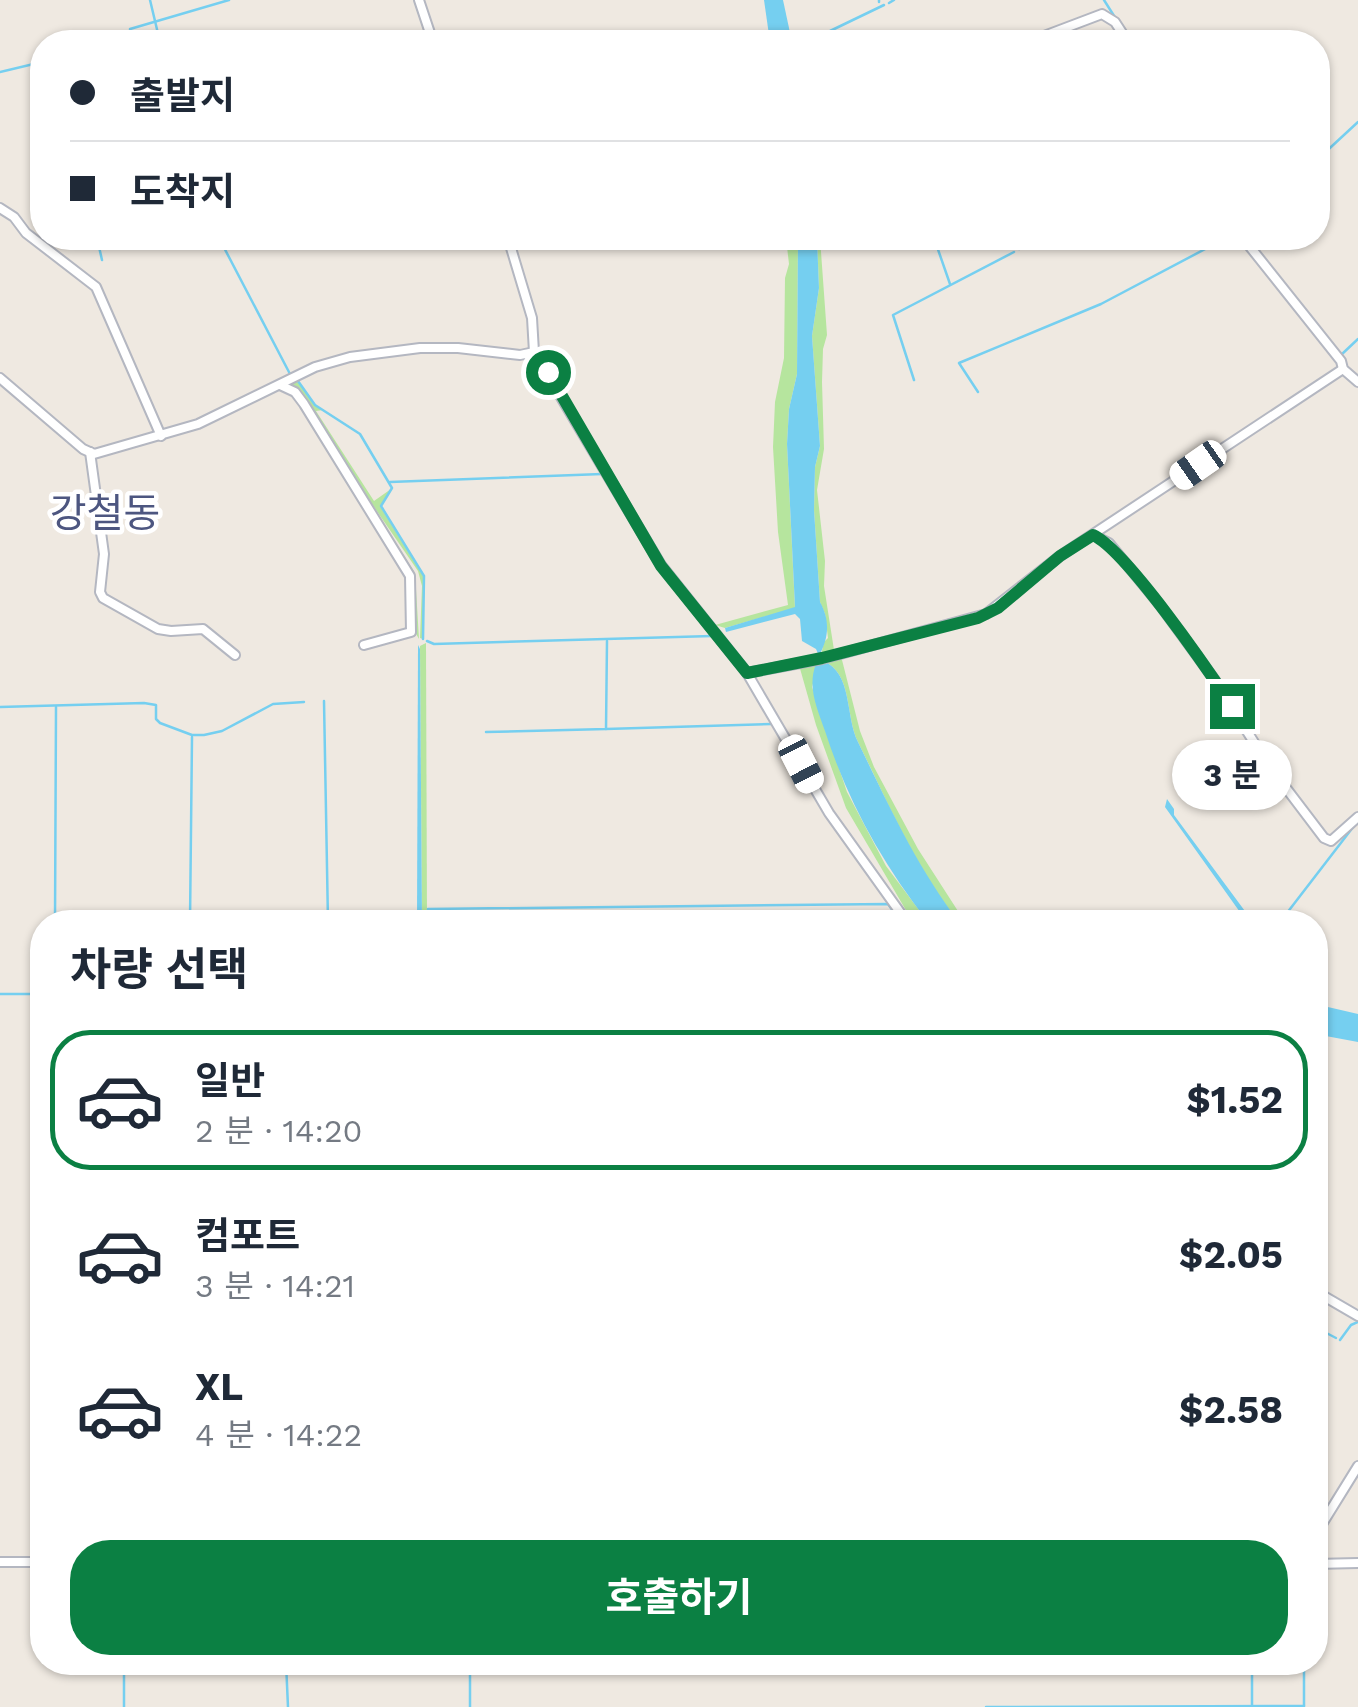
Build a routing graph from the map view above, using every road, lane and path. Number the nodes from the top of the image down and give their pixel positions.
1 (419, 0) edge
2 (430, 30) edge
3 (1060, 30) edge
4 (1120, 30) edge
5 (0, 208) edge
6 (30, 234) edge
7 (48, 250) edge
8 (512, 250) edge
9 (1253, 250) edge
10 (534, 352) junction
11 (1343, 369) junction
12 (0, 378) edge
13 (1358, 382) edge
14 (278, 384) junction
15 (161, 436) junction
16 (90, 452) junction
17 (1093, 535) junction
18 (364, 645) dead end
19 (235, 655) dead end
20 (747, 673) junction
21 (1358, 817) edge
22 (898, 910) edge
23 (1328, 1299) edge
24 (1358, 1316) edge
25 (1358, 1466) edge
26 (1328, 1514) edge
27 (0, 1562) edge
28 (30, 1562) edge
29 (1358, 1563) edge
30 (1328, 1564) edge

1 - 2 street
3 - 4 street
5 - 6 street
7 - 15 street
8 - 10 street
9 - 11 street
10 - 14 street
10 - 20 street
11 - 13 street
11 - 17 street
12 - 16 street
14 - 15 street
14 - 18 street
15 - 16 street
16 - 19 street
17 - 20 street
17 - 21 street
20 - 22 street
23 - 24 street
25 - 26 street
27 - 28 street
29 - 30 street

